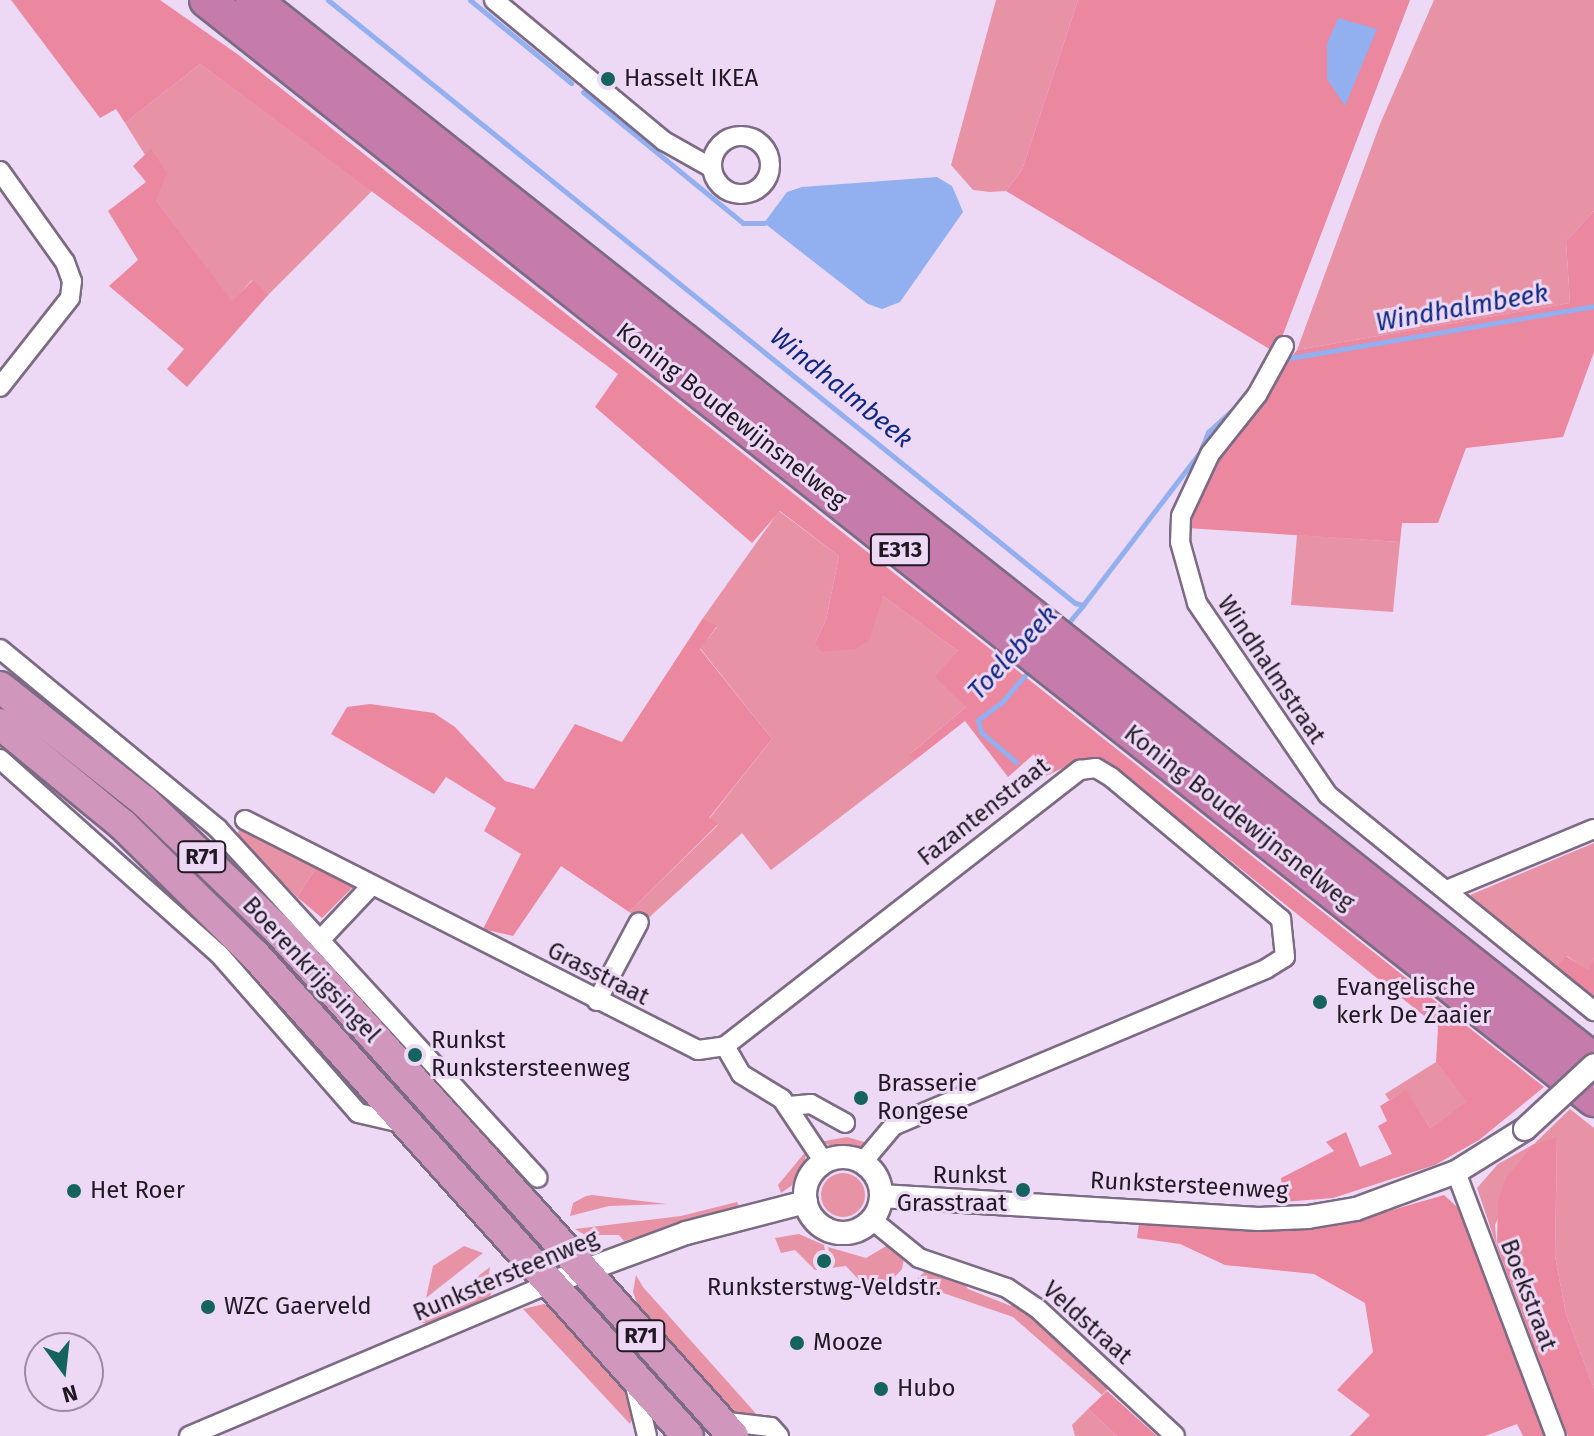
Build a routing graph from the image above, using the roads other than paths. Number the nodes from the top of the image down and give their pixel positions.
1 (207, 0) edge
2 (253, 0) edge
3 (494, 0) edge
4 (664, 141) junction
5 (718, 146) junction
6 (712, 168) junction
7 (0, 171) edge
8 (1284, 346) dead end
9 (0, 387) edge
10 (0, 649) edge
11 (0, 687) edge
12 (0, 724) edge
13 (1, 761) edge
14 (245, 820) dead end
15 (1594, 829) edge
16 (372, 885) junction
17 (1449, 889) junction
18 (639, 922) dead end
19 (321, 939) junction
20 (597, 1001) junction
21 (1594, 1011) edge
22 (725, 1046) junction
23 (1594, 1063) edge
24 (1594, 1099) edge
25 (789, 1106) junction
26 (472, 1109) junction
27 (845, 1123) dead end
28 (408, 1125) junction
29 (824, 1162) junction
30 (862, 1163) junction
31 (1456, 1172) junction
32 (498, 1175) junction
33 (538, 1178) dead end
34 (881, 1196) junction
35 (806, 1202) junction
36 (871, 1219) junction
37 (582, 1270) junction
38 (551, 1283) junction
39 (632, 1374) junction
40 (726, 1429) edge
41 (189, 1436) edge
42 (647, 1436) edge
43 (688, 1436) edge
44 (779, 1436) edge
45 (1175, 1436) edge
46 (1556, 1436) edge

1 - 24 highway, Koning Boudewijnsnelweg / E313
2 - 23 highway, Koning Boudewijnsnelweg / E313
3 - 4 street
4 - 5 street
4 - 6 street
5 - 6 street
5 - 6 street
7 - 9 street
8 - 17 street, Windhalmstraat
10 - 19 street, Boerenkrijgsingel
11 - 32 highway, Boerenkrijgsingel / R71
12 - 28 highway, Boerenkrijgsingel / R71
13 - 28 street
14 - 16 street, Grasstraat
15 - 17 street
16 - 19 street
16 - 20 street, Grasstraat
17 - 21 street, Windhalmstraat
18 - 20 street
19 - 26 street, Boerenkrijgsingel
20 - 22 street, Grasstraat
22 - 25 street
22 - 30 street, Fazantenstraat
23 - 31 street, Runkstersteenweg, bridge
25 - 27 street
25 - 29 street
26 - 32 street, Boerenkrijgsingel
26 - 33 street, Boerenkrijgsingel
28 - 38 highway, Boerenkrijgsingel / R71
29 - 30 street
29 - 35 street
30 - 34 street
31 - 34 street, Runkstersteenweg
31 - 46 street, Boekstraat
32 - 37 highway, Boerenkrijgsingel / R71
34 - 36 street
35 - 36 street
35 - 37 street, Runkstersteenweg
36 - 45 street, Veldstraat
37 - 38 street, Runkstersteenweg
37 - 40 highway, R71
38 - 39 highway, R71
38 - 41 street, Runkstersteenweg
39 - 42 street
39 - 43 highway, R71
40 - 44 street

